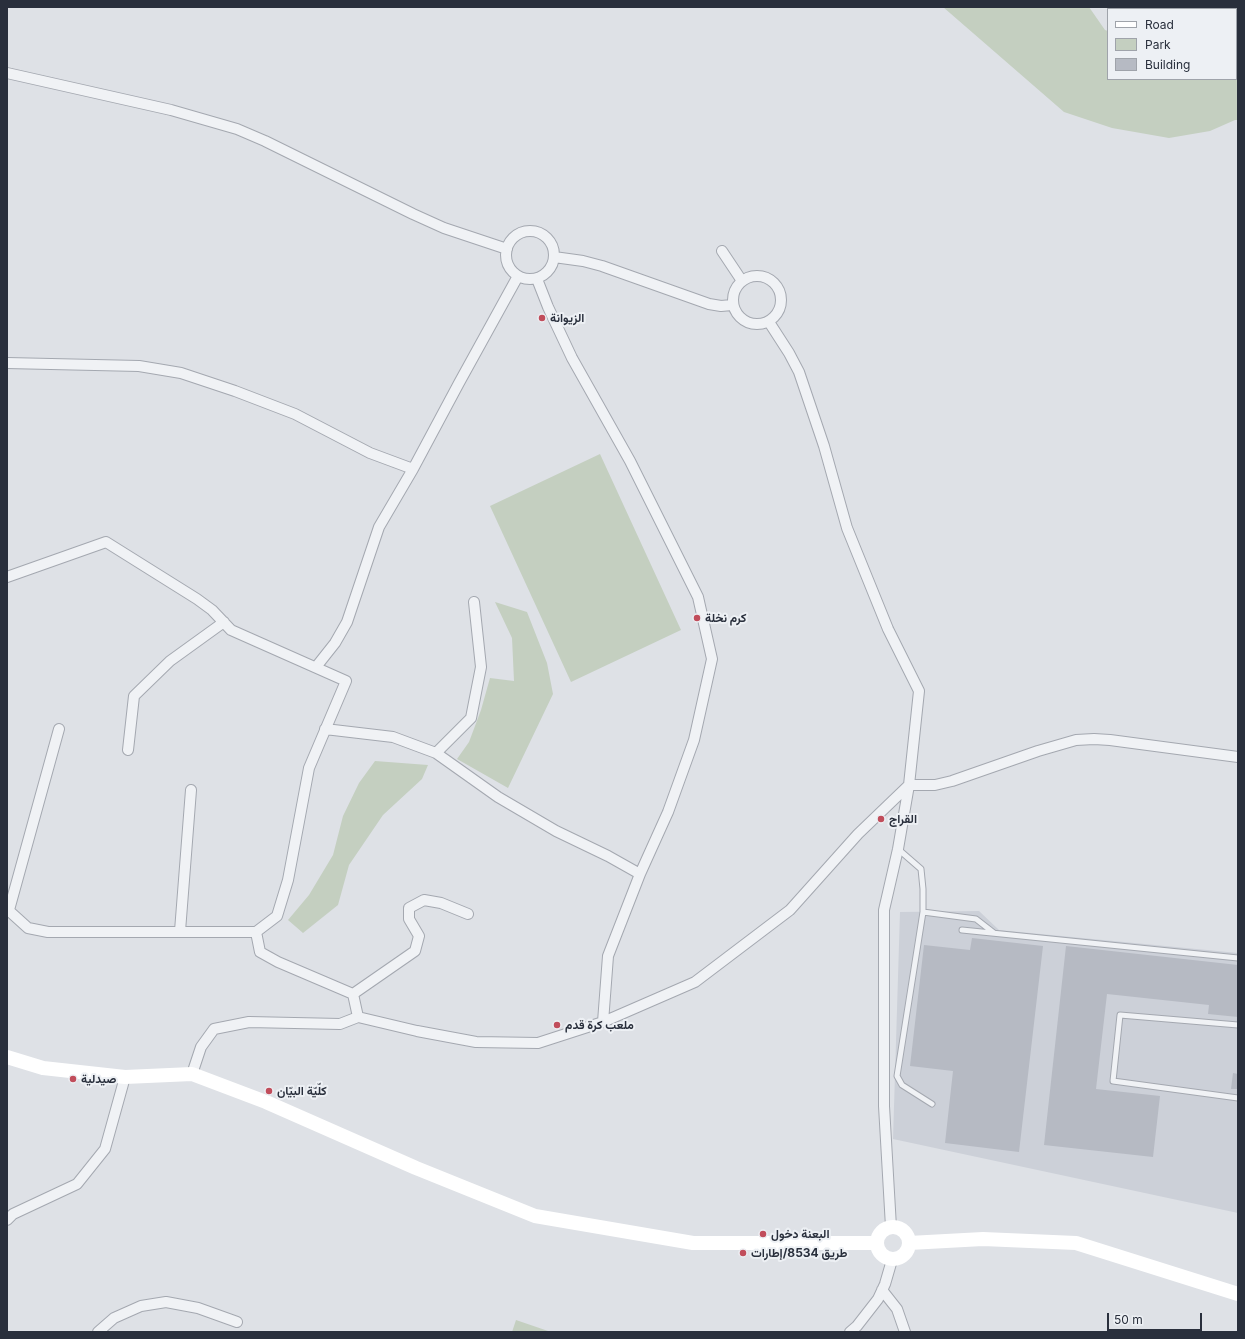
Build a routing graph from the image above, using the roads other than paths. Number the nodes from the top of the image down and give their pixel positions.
1 (7, 73) edge
2 (507, 249) junction
3 (722, 251) dead end
4 (554, 257) junction
5 (518, 276) junction
6 (537, 279) junction
7 (742, 281) junction
8 (732, 305) junction
9 (769, 322) junction
10 (7, 363) edge
11 (413, 469) junction
12 (7, 577) edge
13 (474, 602) dead end
14 (224, 622) junction
15 (316, 667) junction
16 (59, 729) dead end
17 (325, 729) junction
18 (128, 750) dead end
19 (436, 753) junction
20 (1238, 757) edge
21 (909, 785) junction
22 (191, 790) dead end
23 (898, 849) junction
24 (640, 874) junction
25 (8, 909) edge
26 (923, 912) junction
27 (468, 914) dead end
28 (962, 930) dead end
29 (180, 931) junction
30 (256, 932) junction
31 (995, 933) junction
32 (1238, 958) edge
33 (353, 994) junction
34 (358, 1017) junction
35 (603, 1022) junction
36 (1238, 1025) edge
37 (7, 1057) edge
38 (192, 1074) junction
39 (125, 1077) junction
40 (1238, 1098) edge
41 (932, 1104) dead end
42 (7, 1220) edge
43 (891, 1227) junction
44 (877, 1243) junction
45 (909, 1243) junction
46 (892, 1260) junction
47 (1141, 1263) junction
48 (882, 1290) junction
49 (1238, 1294) edge
50 (1238, 1304) edge
51 (237, 1322) dead end
52 (98, 1332) edge
53 (850, 1332) edge
54 (905, 1332) edge

1 - 2 street
2 - 4 street
2 - 5 street
3 - 7 street
4 - 6 street
4 - 8 street
5 - 6 street
5 - 11 street
6 - 24 street
7 - 8 street
7 - 9 street
8 - 9 street
9 - 21 street
10 - 11 street
11 - 15 street
12 - 14 street
13 - 19 street
14 - 15 street
14 - 18 street
15 - 17 street
16 - 25 street
17 - 19 street
17 - 30 street
19 - 24 street
20 - 21 street
21 - 23 street
21 - 35 street
22 - 29 street
23 - 26 lane
23 - 43 street
24 - 35 street
25 - 29 street
26 - 31 lane
26 - 41 lane
27 - 33 street
28 - 31 lane
29 - 30 street
30 - 33 street
31 - 32 lane
33 - 34 street
34 - 35 street
34 - 38 street
36 - 40 lane
37 - 39 main road
38 - 39 main road
38 - 44 main road
39 - 42 street
43 - 44 main road
43 - 45 main road
44 - 46 main road
45 - 46 main road
45 - 47 main road
46 - 48 street
47 - 49 main road
47 - 50 main road
48 - 53 street
48 - 54 street
51 - 52 street

